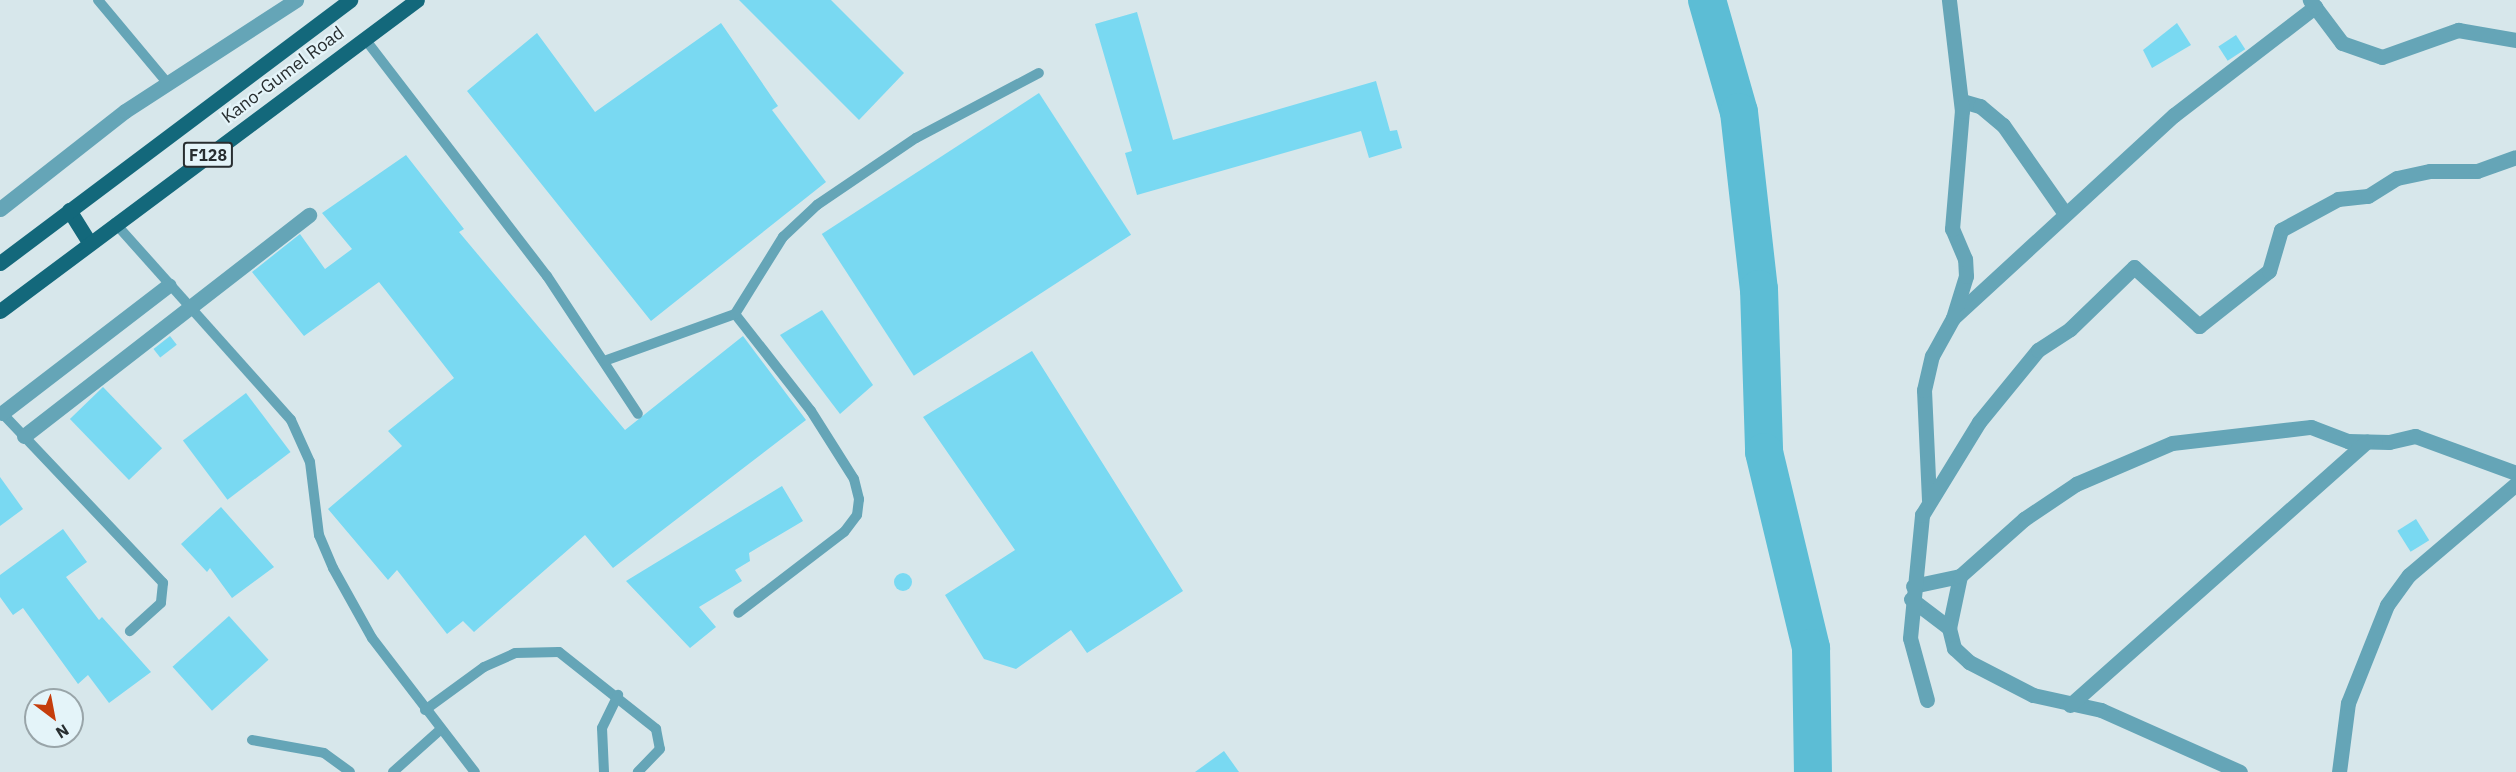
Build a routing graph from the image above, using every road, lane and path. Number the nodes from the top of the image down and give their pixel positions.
1 (98, 0) edge
2 (296, 0) edge
3 (350, 0) edge
4 (417, 0) edge
5 (1949, 0) edge
6 (2312, 4) edge
7 (365, 39) junction
8 (2516, 40) edge
9 (1039, 73) dead end
10 (170, 85) junction
11 (1962, 101) junction
12 (2516, 157) edge
13 (0, 209) edge
14 (69, 210) junction
15 (2064, 212) junction
16 (309, 214) dead end
17 (115, 223) junction
18 (89, 242) junction
19 (0, 263) edge
20 (169, 285) junction
21 (186, 306) junction
22 (0, 310) edge
23 (735, 314) junction
24 (1953, 318) junction
25 (607, 360) junction
26 (1, 412) edge
27 (638, 414) dead end
28 (24, 436) junction
29 (2367, 441) junction
30 (2516, 473) edge
31 (2516, 484) edge
32 (1929, 500) junction
33 (1960, 576) junction
34 (1912, 592) junction
35 (738, 613) dead end
36 (1949, 628) junction
37 (130, 632) dead end
38 (618, 695) junction
39 (1927, 699) dead end
40 (2070, 705) junction
41 (425, 710) junction
42 (440, 730) junction
43 (252, 740) dead end
44 (350, 772) edge
45 (393, 772) edge
46 (475, 772) edge
47 (604, 772) edge
48 (638, 772) edge
49 (2240, 772) edge
50 (2339, 772) edge

1 - 10 lane
2 - 10 street
3 - 14 main road, Kano-Gumel Road / F128
4 - 7 main road, Kano-Gumel Road / F128
5 - 11 street
6 - 8 street
6 - 15 street
7 - 17 main road, Kano-Gumel Road / F128
7 - 25 lane
9 - 23 lane
10 - 13 street
11 - 15 street
11 - 24 street
12 - 32 street
14 - 18 main road
14 - 19 main road, Kano-Gumel Road / F128
15 - 24 street
16 - 21 street
17 - 18 main road, Kano-Gumel Road / F128
17 - 20 lane
18 - 22 main road, Kano-Gumel Road / F128
20 - 21 lane
20 - 26 street
21 - 28 street
21 - 41 lane
23 - 25 lane
23 - 35 lane
24 - 32 street
25 - 27 lane
26 - 28 lane
28 - 37 lane
29 - 30 street
29 - 33 street
29 - 40 street
31 - 50 street
32 - 34 street
33 - 34 street
33 - 36 street
34 - 36 street
34 - 39 street
36 - 40 street
38 - 41 lane
38 - 47 lane
38 - 48 lane
40 - 49 street
41 - 42 lane
42 - 45 lane
42 - 46 lane
43 - 44 lane

